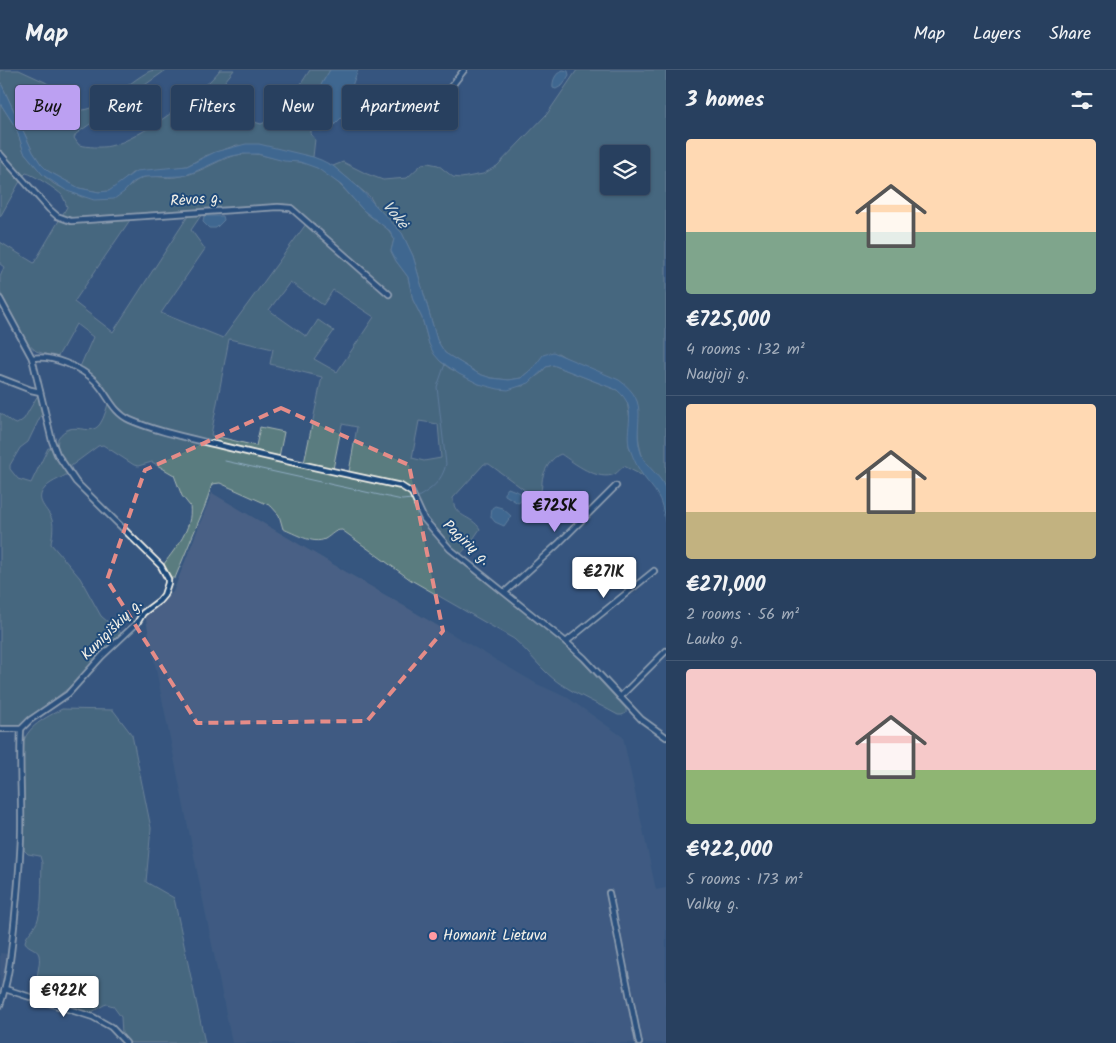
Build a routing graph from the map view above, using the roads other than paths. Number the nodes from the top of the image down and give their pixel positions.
1 (464, 70) edge
2 (452, 85) edge
3 (0, 154) edge
4 (389, 294) dead end
5 (0, 299) edge
6 (32, 358) junction
7 (0, 378) edge
8 (40, 392) junction
9 (616, 486) dead end
10 (654, 572) dead end
11 (505, 592) junction
12 (566, 642) junction
13 (666, 651) edge
14 (620, 697) junction
15 (0, 729) edge
16 (21, 729) junction
17 (666, 737) edge
18 (609, 892) dead end
19 (5, 990) junction
20 (0, 1005) edge
21 (126, 1043) edge
22 (639, 1043) edge

1 - 2 street
3 - 4 street, Rėvos g.
5 - 6 street, Kunigiškių g.
6 - 8 street, Kunigiškių g.
6 - 11 street, Pagirių g.
7 - 8 street
8 - 16 street, Kunigiškių g.
9 - 11 street
10 - 12 street
11 - 12 street, Pagirių g.
12 - 14 street, Pagirių g.
13 - 14 street
14 - 17 street, Pagirių g.
15 - 16 street
16 - 19 street
18 - 22 street
19 - 20 street
19 - 21 street

